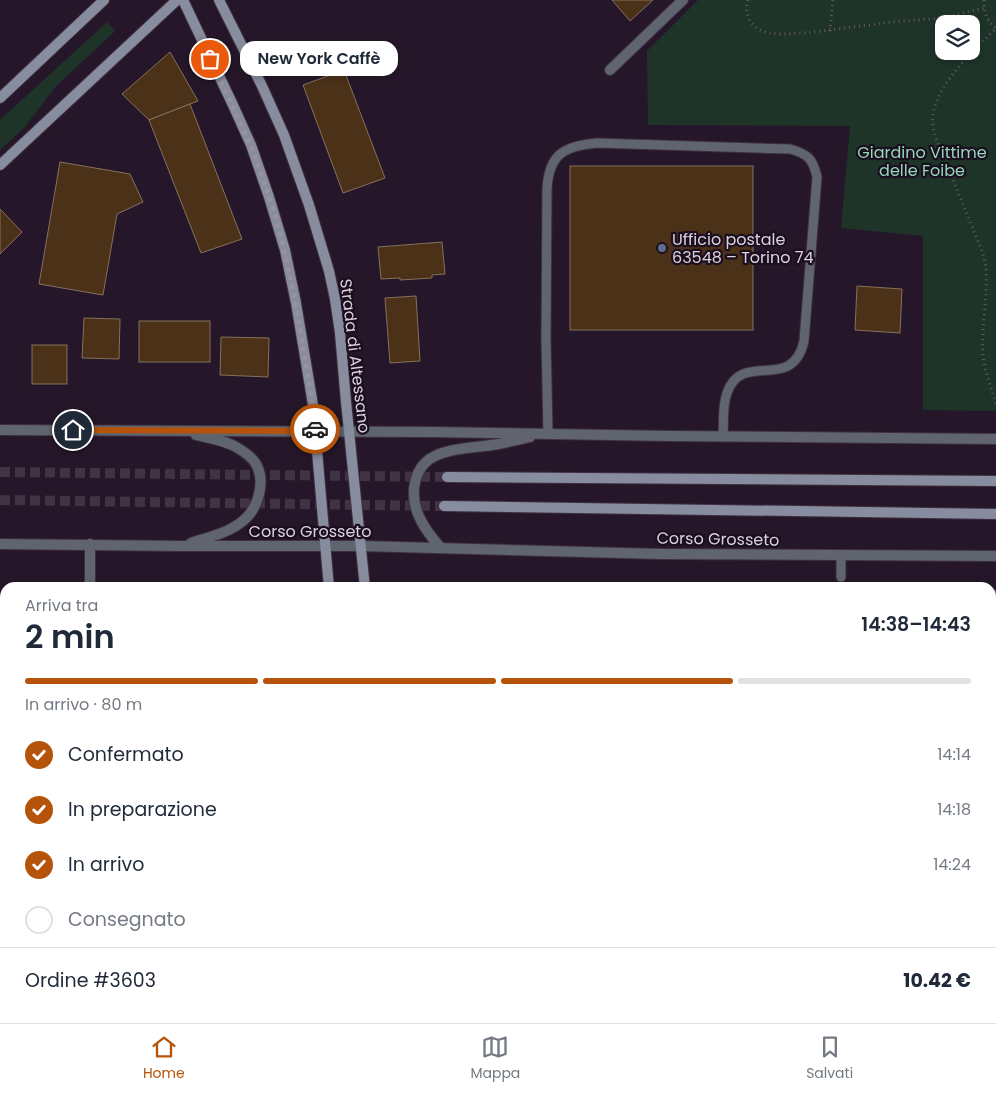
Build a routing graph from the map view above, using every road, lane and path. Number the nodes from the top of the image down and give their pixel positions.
1 (104, 0) edge
2 (177, 0) edge
3 (183, 0) edge
4 (219, 0) edge
5 (683, 0) edge
6 (748, 0) edge
7 (833, 0) edge
8 (984, 0) edge
9 (984, 8) junction
10 (830, 31) junction
11 (610, 70) dead end
12 (0, 98) edge
13 (0, 165) edge
14 (996, 406) edge
15 (0, 430) edge
16 (183, 431) junction
17 (316, 431) junction
18 (349, 432) junction
19 (548, 433) junction
20 (723, 436) junction
21 (996, 439) edge
22 (447, 477) tunnel mouth
23 (996, 481) edge
24 (444, 506) tunnel mouth
25 (996, 514) edge
26 (0, 544) edge
27 (90, 544) junction
28 (180, 546) junction
29 (325, 546) junction
30 (362, 546) junction
31 (440, 547) junction
32 (841, 556) junction
33 (996, 556) edge
34 (841, 577) dead end
35 (90, 582) edge
36 (328, 582) edge
37 (365, 582) edge

1 - 12 main road
2 - 13 main road
3 - 17 main road
4 - 18 main road, Strada di Altessano
5 - 11 street
6 - 10 path
7 - 10 path
8 - 9 path
9 - 10 path
9 - 14 path
15 - 16 street, Corso Grosseto
16 - 17 street, Corso Grosseto
16 - 28 street, Corso Grosseto
17 - 18 street, Corso Grosseto
17 - 29 main road
18 - 19 street, Corso Grosseto
18 - 30 main road, Strada di Altessano
19 - 20 street, Corso Grosseto
19 - 20 lane
19 - 31 street, Corso Grosseto
20 - 21 street, Corso Grosseto
22 - 23 main road
24 - 25 main road, Corso Grosseto
26 - 27 street, Corso Grosseto
27 - 28 street, Corso Grosseto
27 - 35 street
28 - 29 street, Corso Grosseto
29 - 30 street, Corso Grosseto
29 - 36 main road
30 - 31 street, Corso Grosseto
30 - 37 main road, Strada di Altessano
31 - 32 street, Corso Grosseto
32 - 33 street, Corso Grosseto
32 - 34 lane

